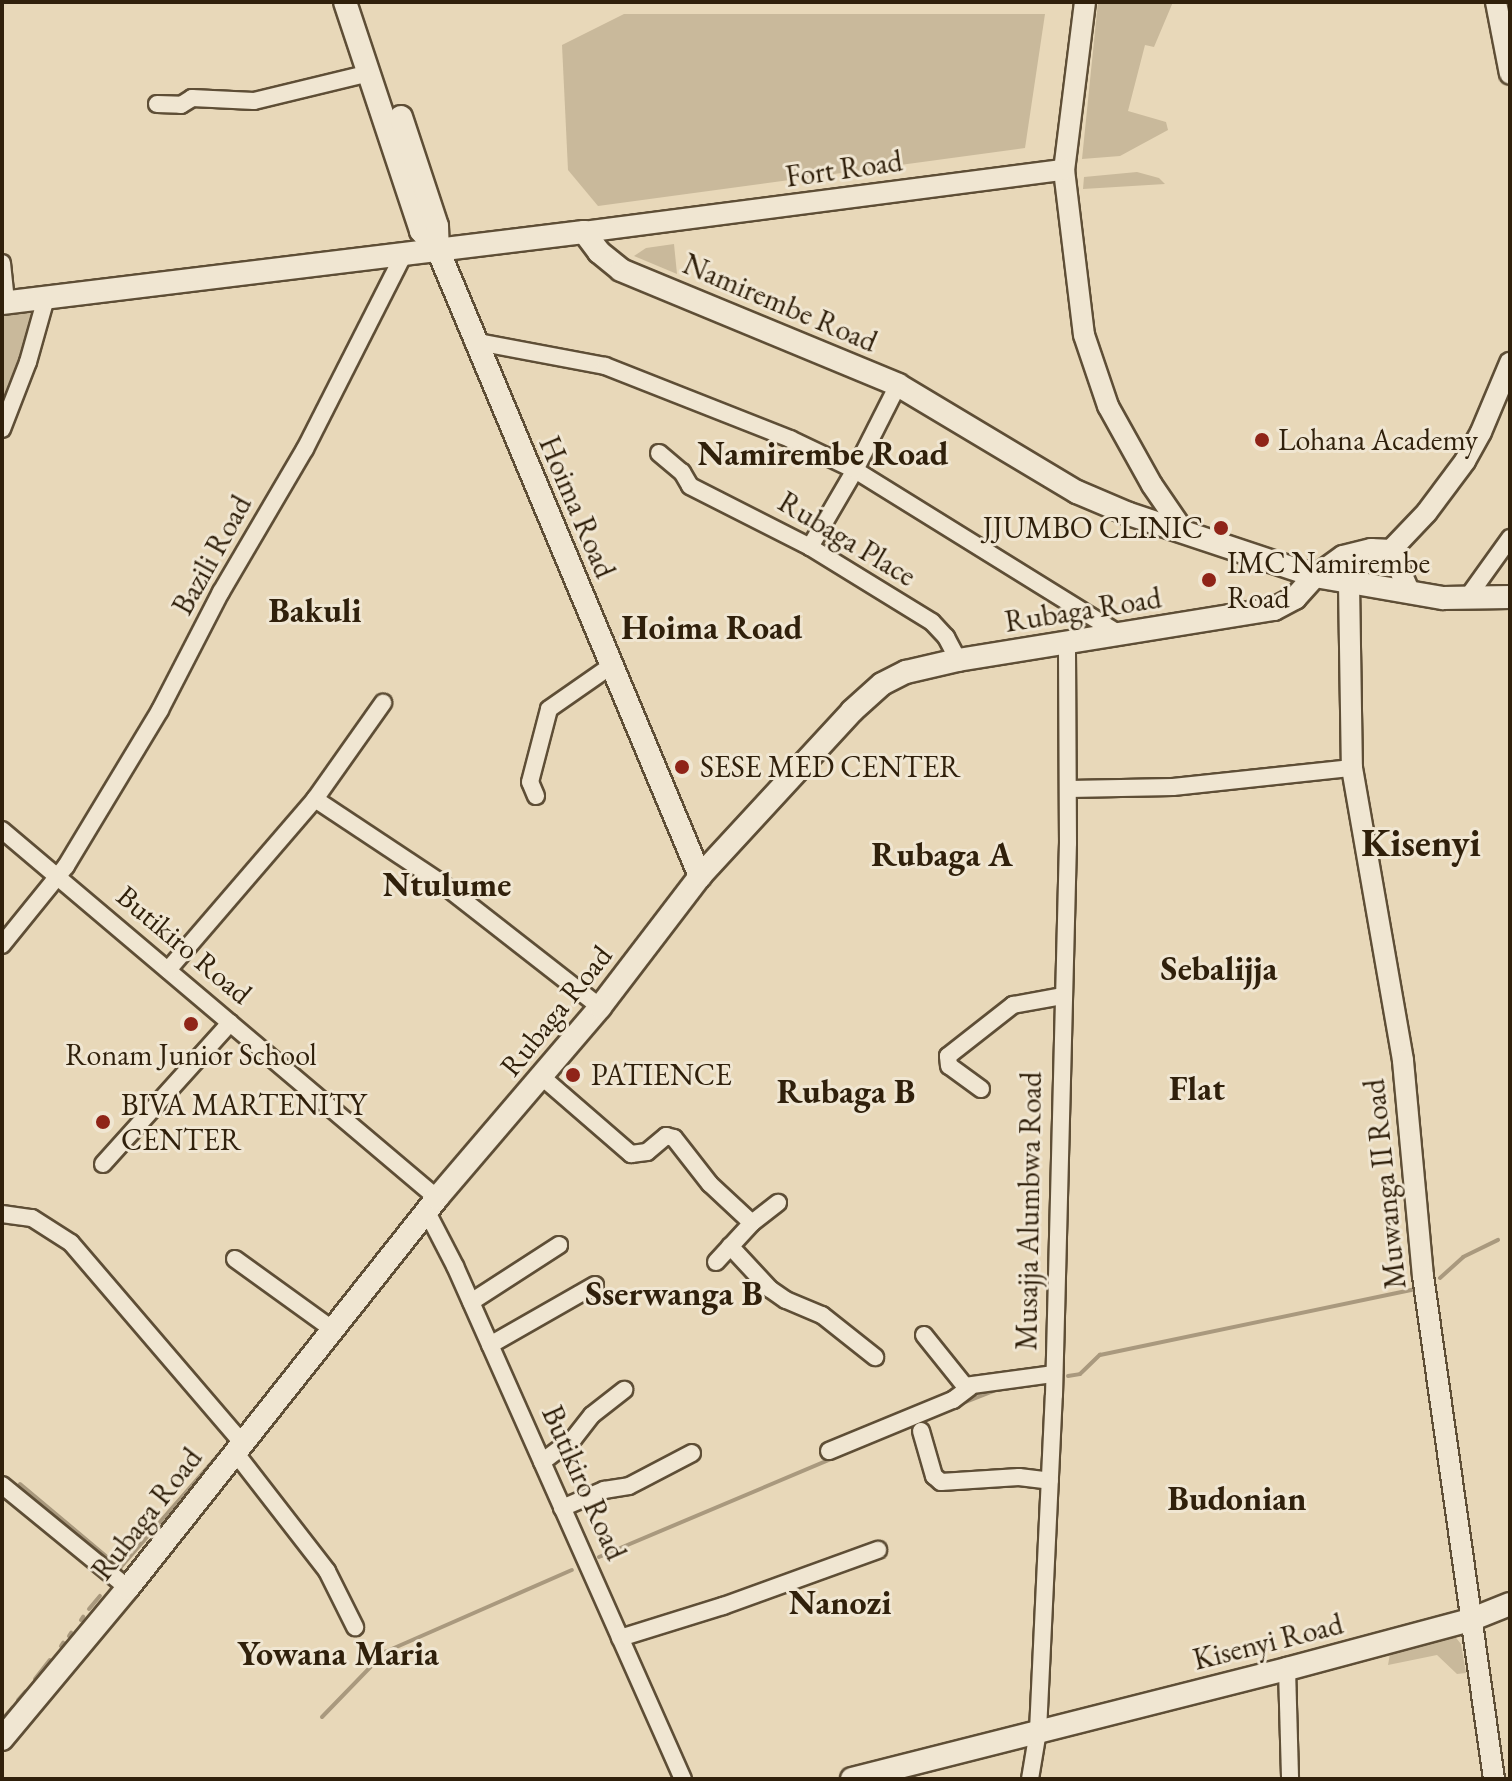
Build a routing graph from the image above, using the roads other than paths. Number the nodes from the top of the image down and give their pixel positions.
1 (345, 2) edge
2 (358, 2) edge
3 (1085, 2) edge
4 (1496, 2) edge
5 (370, 73) junction
6 (1510, 74) edge
7 (157, 104) dead end
8 (1064, 170) junction
9 (631, 226) junction
10 (584, 232) junction
11 (438, 250) junction
12 (599, 252) junction
13 (404, 254) junction
14 (2, 263) edge
15 (46, 298) junction
16 (4, 302) edge
17 (473, 341) junction
18 (1510, 363) edge
19 (898, 385) junction
20 (2, 429) edge
21 (659, 453) dead end
22 (855, 470) junction
23 (1185, 533) junction
24 (1510, 538) edge
25 (810, 547) junction
26 (1391, 550) junction
27 (1315, 576) junction
28 (1349, 583) junction
29 (1410, 593) junction
30 (1510, 597) edge
31 (1467, 598) junction
32 (1121, 635) junction
33 (1067, 644) junction
34 (958, 660) junction
35 (612, 665) junction
36 (383, 703) dead end
37 (1352, 768) junction
38 (1069, 789) junction
39 (536, 796) dead end
40 (315, 799) junction
41 (2, 830) edge
42 (700, 876) junction
43 (58, 877) junction
44 (2, 945) edge
45 (168, 970) junction
46 (1063, 996) junction
47 (600, 1007) junction
48 (230, 1023) junction
49 (542, 1077) junction
50 (981, 1089) dead end
51 (103, 1164) dead end
52 (778, 1203) dead end
53 (432, 1205) junction
54 (2, 1214) edge
55 (752, 1223) junction
56 (559, 1245) dead end
57 (730, 1246) junction
58 (235, 1259) dead end
59 (716, 1262) dead end
60 (595, 1285) dead end
61 (471, 1302) junction
62 (332, 1329) junction
63 (924, 1335) dead end
64 (490, 1345) junction
65 (875, 1357) dead end
66 (1054, 1374) junction
67 (970, 1387) junction
68 (624, 1390) dead end
69 (921, 1431) dead end
70 (238, 1446) junction
71 (829, 1451) dead end
72 (692, 1453) dead end
73 (542, 1462) junction
74 (1050, 1481) junction
75 (2, 1485) edge
76 (562, 1508) junction
77 (878, 1550) dead end
78 (128, 1588) junction
79 (1510, 1604) edge
80 (1470, 1620) junction
81 (355, 1627) dead end
82 (620, 1638) junction
83 (1288, 1677) junction
84 (1038, 1731) junction
85 (2, 1739) edge
86 (683, 1779) edge
87 (852, 1779) edge
88 (1030, 1779) edge
89 (1290, 1779) edge
90 (1494, 1779) edge

1 - 5 main road, Hoima Road
2 - 11 main road, Hoima Road
3 - 8 street
4 - 6 street
5 - 7 street
5 - 11 main road, Hoima Road
8 - 9 street, Fort Road
8 - 23 street
9 - 10 street, Fort Road
9 - 12 street
10 - 11 main road
10 - 12 main road, Namirembe Road
11 - 13 main road
11 - 17 main road, Hoima Road
12 - 19 main road, Namirembe Road
13 - 15 main road
13 - 43 street, Bazili Road
14 - 16 street
15 - 16 main road
15 - 20 street
17 - 22 street
17 - 35 main road, Hoima Road
18 - 26 street
19 - 22 street
19 - 23 main road, Namirembe Road
21 - 25 street, Rubaga Place
22 - 25 street
22 - 32 street
23 - 27 main road, Namirembe Road
24 - 31 street
25 - 34 street, Rubaga Place
26 - 27 street
26 - 29 street
27 - 28 main road, Namirembe Road
27 - 32 main road, Rubaga Road
28 - 29 main road, Namirembe Road
28 - 37 street, Muwanga II Road
29 - 31 main road, Namirembe Road
30 - 31 main road, Namirembe Road
32 - 33 main road, Rubaga Road
33 - 34 main road, Rubaga Road
33 - 38 street, Musajja Alumbwa Road
34 - 42 main road, Rubaga Road
35 - 39 street
35 - 42 main road, Hoima Road
36 - 40 street
37 - 38 street
37 - 80 street, Muwanga II Road
38 - 46 street, Musajja Alumbwa Road
40 - 45 street
40 - 47 street
41 - 43 street, Butikiro Road
42 - 47 main road, Rubaga Road
43 - 44 street, Bazili Road
43 - 45 street, Butikiro Road
45 - 48 street, Butikiro Road
46 - 50 street
46 - 66 street, Musajja Alumbwa Road
47 - 49 main road, Rubaga Road
48 - 51 street
48 - 53 street, Butikiro Road
49 - 53 main road, Rubaga Road
49 - 55 street
52 - 55 street
53 - 61 street, Butikiro Road
53 - 62 main road, Rubaga Road
54 - 70 street
55 - 57 street
56 - 61 street
57 - 59 street
57 - 65 street
58 - 62 street
60 - 64 street
61 - 64 street, Butikiro Road
62 - 70 main road, Rubaga Road
63 - 67 street
64 - 73 street, Butikiro Road
66 - 67 street
66 - 74 street, Musajja Alumbwa Road
67 - 71 street
68 - 73 street
69 - 74 street
70 - 78 main road, Rubaga Road
70 - 81 street
72 - 76 street
73 - 76 street, Butikiro Road
74 - 84 street, Musajja Alumbwa Road
75 - 78 street
76 - 82 street, Butikiro Road
77 - 82 street
78 - 85 main road, Rubaga Road
79 - 80 main road, Kisenyi Road
80 - 83 main road, Kisenyi Road
80 - 90 street, Muwanga II Road
82 - 86 street, Butikiro Road
83 - 84 main road, Kisenyi Road
83 - 89 street
84 - 87 main road
84 - 88 street, Musajja Alumbwa Road

